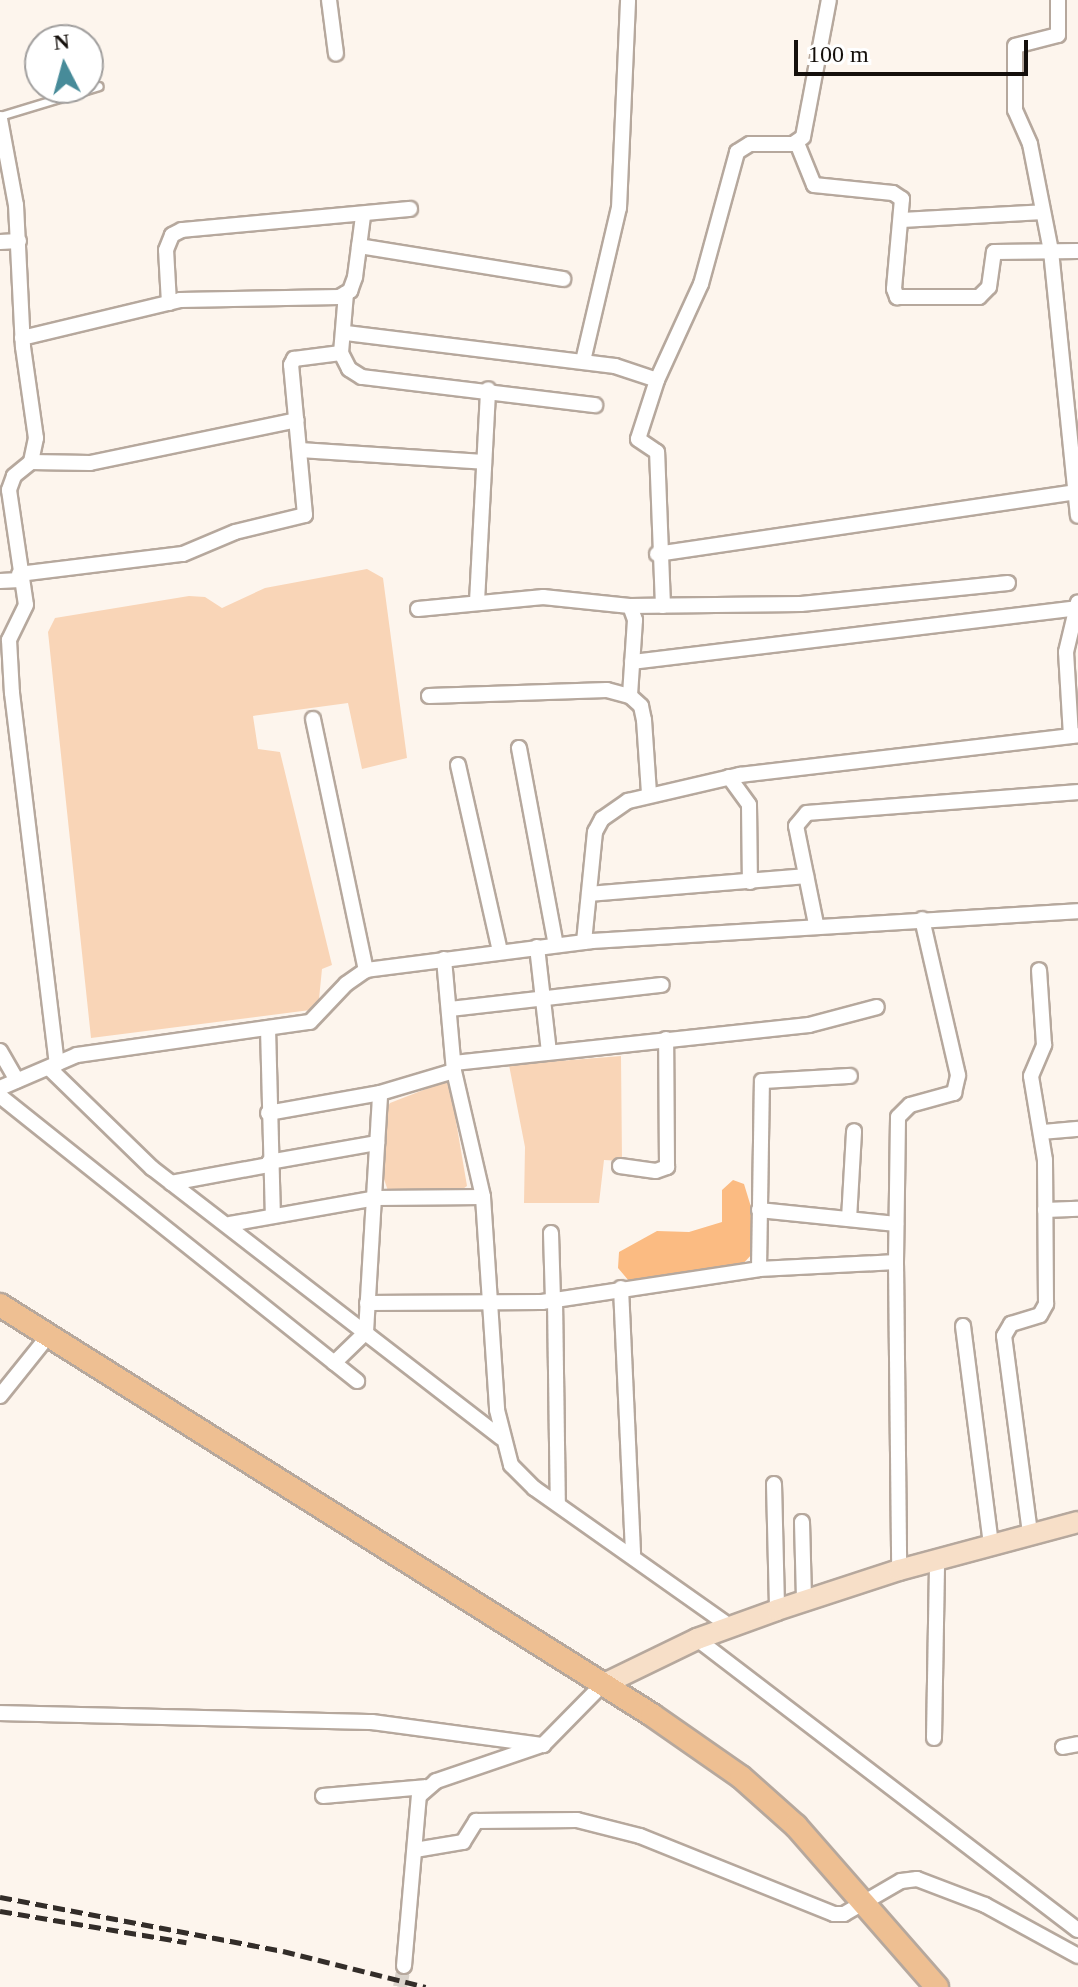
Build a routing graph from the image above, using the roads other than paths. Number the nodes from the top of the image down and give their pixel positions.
1 (329, 0) edge
2 (628, 0) edge
3 (829, 0) edge
4 (1058, 0) edge
5 (336, 54) dead end
6 (43, 104) edge
7 (0, 118) edge
8 (797, 143) junction
9 (410, 209) dead end
10 (1043, 212) junction
11 (363, 216) junction
12 (902, 220) junction
13 (19, 241) junction
14 (0, 242) edge
15 (359, 246) junction
16 (1051, 251) junction
17 (1078, 251) edge
18 (563, 279) dead end
19 (346, 293) junction
20 (169, 303) junction
21 (346, 333) junction
22 (22, 338) junction
23 (341, 353) junction
24 (583, 361) junction
25 (657, 380) junction
26 (488, 389) junction
27 (595, 405) dead end
28 (297, 420) junction
29 (300, 450) junction
30 (31, 462) junction
31 (484, 462) junction
32 (1076, 492) junction
33 (1078, 516) edge
34 (7, 539) edge
35 (657, 554) junction
36 (20, 577) junction
37 (0, 581) edge
38 (1008, 583) dead end
39 (477, 602) junction
40 (1077, 605) edge
41 (630, 606) junction
42 (663, 606) junction
43 (418, 609) dead end
44 (632, 662) junction
45 (429, 696) dead end
46 (630, 696) junction
47 (313, 719) dead end
48 (7, 724) edge
49 (1075, 735) edge
50 (519, 748) dead end
51 (458, 765) dead end
52 (729, 777) junction
53 (1078, 792) edge
54 (649, 794) junction
55 (806, 876) junction
56 (750, 882) junction
57 (589, 894) junction
58 (1078, 911) edge
59 (922, 919) junction
60 (816, 924) junction
61 (584, 942) junction
62 (556, 945) junction
63 (537, 947) junction
64 (500, 951) junction
65 (444, 959) junction
66 (366, 970) junction
67 (1039, 970) dead end
68 (662, 985) dead end
69 (542, 998) junction
70 (877, 1007) dead end
71 (450, 1009) junction
72 (268, 1028) junction
73 (666, 1039) junction
74 (0, 1051) edge
75 (549, 1052) junction
76 (53, 1066) junction
77 (454, 1067) junction
78 (850, 1076) dead end
79 (17, 1081) junction
80 (0, 1088) edge
81 (380, 1093) junction
82 (0, 1096) edge
83 (268, 1113) junction
84 (1078, 1129) edge
85 (854, 1131) dead end
86 (1042, 1132) junction
87 (377, 1143) junction
88 (269, 1163) junction
89 (620, 1166) dead end
90 (171, 1183) junction
91 (483, 1197) junction
92 (376, 1198) junction
93 (1078, 1209) edge
94 (759, 1210) junction
95 (1045, 1210) junction
96 (273, 1216) junction
97 (849, 1219) junction
98 (230, 1224) junction
99 (896, 1224) junction
100 (551, 1233) dead end
101 (896, 1262) junction
102 (759, 1269) junction
103 (621, 1288) junction
104 (554, 1301) junction
105 (367, 1303) junction
106 (488, 1303) junction
107 (0, 1305) edge
108 (963, 1326) dead end
109 (366, 1332) junction
110 (49, 1335) junction
111 (334, 1363) junction
112 (357, 1381) dead end
113 (0, 1396) edge
114 (501, 1438) junction
115 (774, 1484) dead end
116 (558, 1503) junction
117 (802, 1522) dead end
118 (1078, 1522) edge
119 (1030, 1533) junction
120 (991, 1544) junction
121 (633, 1554) junction
122 (937, 1560) junction
123 (899, 1570) junction
124 (804, 1600) junction
125 (777, 1610) junction
126 (731, 1627) junction
127 (697, 1639) junction
128 (602, 1685) junction
129 (0, 1713) edge
130 (934, 1738) dead end
131 (543, 1745) junction
132 (425, 1787) junction
133 (323, 1796) dead end
134 (415, 1850) junction
135 (864, 1903) junction
136 (1078, 1930) edge
137 (1078, 1956) edge
138 (404, 1966) tunnel mouth
139 (937, 1987) edge

1 - 5 street
2 - 24 street
3 - 8 street
4 - 10 street
6 - 7 lane
7 - 13 street
8 - 12 street
8 - 25 street
9 - 11 street
10 - 12 street
10 - 16 street
11 - 15 street
11 - 20 street
12 - 16 street
13 - 14 street
13 - 22 street
15 - 18 street
15 - 19 street
16 - 17 street
16 - 32 street
19 - 20 street
19 - 21 street
20 - 22 street
21 - 23 street
21 - 24 street
22 - 30 street
23 - 26 street
23 - 28 street
24 - 25 street
25 - 35 street
26 - 27 street
26 - 31 street
28 - 29 street
28 - 30 street
29 - 31 street
29 - 36 street
30 - 34 street
31 - 39 street
32 - 33 street
32 - 35 street
34 - 36 street
35 - 42 street
36 - 37 street
36 - 48 street
38 - 42 street
39 - 41 street
39 - 43 street
40 - 44 street
40 - 49 street
41 - 42 street
41 - 44 street
44 - 46 street
45 - 46 street
46 - 54 street
47 - 66 street
48 - 76 street
49 - 52 street
50 - 62 street
51 - 64 street
52 - 54 street
52 - 56 street
53 - 55 street
54 - 57 street
55 - 56 street
55 - 60 street
56 - 57 street
57 - 61 street
58 - 59 street
59 - 60 street
59 - 99 street
60 - 61 street
61 - 62 street
62 - 63 street
63 - 64 street
63 - 69 street
64 - 65 street
65 - 66 street
65 - 71 street
66 - 72 street
67 - 86 street
68 - 69 street
69 - 71 street
69 - 75 street
70 - 73 street
71 - 77 street
72 - 76 street
72 - 83 street
73 - 75 street
73 - 89 street
74 - 79 street
75 - 77 street
76 - 79 street
76 - 90 street
77 - 81 street
77 - 91 street
78 - 94 street
79 - 80 street
81 - 83 street
81 - 87 street
82 - 111 street
83 - 88 street
84 - 86 street
85 - 97 street
86 - 95 street
87 - 88 street
87 - 92 street
88 - 90 street
88 - 96 street
90 - 98 street
91 - 92 street
91 - 106 street
92 - 96 street
92 - 105 street
93 - 95 street
94 - 97 street
94 - 102 street
95 - 119 street
96 - 98 street
97 - 99 street
98 - 109 street
99 - 101 street
100 - 104 street
101 - 102 street
101 - 123 street
102 - 103 street
103 - 104 street
103 - 121 street
104 - 106 street
104 - 116 street
105 - 106 street
105 - 109 street
106 - 114 street
107 - 110 main road
108 - 120 street
109 - 111 street
109 - 114 street
110 - 113 street
110 - 128 main road
111 - 112 street
114 - 116 street
115 - 125 street
116 - 121 street
117 - 124 street
118 - 119 street
119 - 120 street
120 - 122 street
121 - 126 street
122 - 123 street
122 - 130 street
123 - 124 street
124 - 125 street
125 - 126 street
126 - 127 street
127 - 128 street
127 - 136 street
128 - 131 street
128 - 135 main road
129 - 131 street
131 - 132 street
132 - 133 street
132 - 134 street
134 - 135 street
134 - 138 street
135 - 137 street
135 - 139 main road

